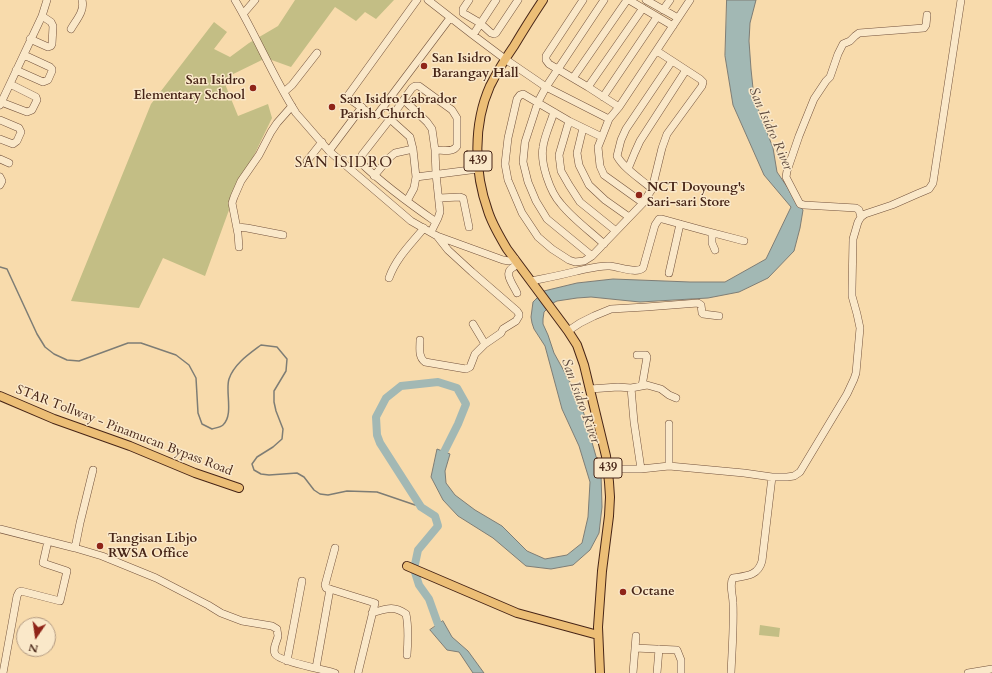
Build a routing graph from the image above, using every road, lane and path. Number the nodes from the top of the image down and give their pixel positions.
1 (48, 0) edge
2 (82, 0) edge
3 (235, 0) edge
4 (255, 0) edge
5 (417, 0) edge
6 (428, 0) edge
7 (469, 0) edge
8 (496, 0) edge
9 (518, 0) edge
10 (543, 0) edge
11 (583, 0) edge
12 (604, 0) edge
13 (628, 0) edge
14 (646, 0) edge
15 (670, 0) edge
16 (690, 0) edge
17 (961, 0) edge
18 (642, 8) junction
19 (663, 10) junction
20 (243, 14) junction
21 (927, 15) dead end
22 (42, 16) junction
23 (657, 17) junction
24 (450, 18) junction
25 (678, 18) junction
26 (480, 23) junction
27 (673, 26) junction
28 (71, 29) dead end
29 (473, 35) junction
30 (30, 39) junction
31 (657, 51) junction
32 (317, 53) dead end
33 (24, 55) junction
34 (505, 59) junction
35 (672, 61) junction
36 (559, 69) junction
37 (16, 70) junction
38 (686, 70) junction
39 (573, 78) junction
40 (10, 84) junction
41 (546, 87) junction
42 (588, 87) junction
43 (284, 92) junction
44 (603, 97) junction
45 (404, 100) junction
46 (538, 102) junction
47 (1, 103) edge
48 (292, 106) junction
49 (362, 107) junction
50 (619, 107) junction
51 (554, 112) junction
52 (390, 119) junction
53 (609, 119) junction
54 (0, 120) edge
55 (569, 121) junction
56 (583, 128) junction
57 (602, 137) junction
58 (0, 139) edge
59 (322, 142) junction
60 (413, 148) junction
61 (330, 150) junction
62 (435, 150) junction
63 (0, 159) edge
64 (307, 161) dead end
65 (10, 163) dead end
66 (478, 169) junction
67 (628, 169) junction
68 (436, 174) junction
69 (374, 176) junction
70 (0, 177) edge
71 (416, 177) junction
72 (0, 185) edge
73 (652, 189) junction
74 (439, 198) junction
75 (407, 202) junction
76 (643, 203) junction
77 (629, 217) junction
78 (861, 217) junction
79 (436, 222) junction
80 (680, 224) junction
81 (237, 227) junction
82 (469, 227) dead end
83 (424, 228) junction
84 (616, 231) junction
85 (712, 233) junction
86 (434, 234) junction
87 (283, 235) dead end
88 (744, 241) dead end
89 (604, 244) junction
90 (239, 247) dead end
91 (715, 250) dead end
92 (592, 256) junction
93 (517, 262) junction
94 (669, 273) dead end
95 (389, 278) dead end
96 (531, 281) junction
97 (518, 293) dead end
98 (719, 316) dead end
99 (473, 324) dead end
100 (568, 331) junction
101 (420, 340) dead end
102 (485, 344) junction
103 (637, 355) dead end
104 (642, 386) junction
105 (631, 388) junction
106 (590, 390) junction
107 (0, 396) edge
108 (676, 398) dead end
109 (669, 424) dead end
110 (669, 466) junction
111 (608, 469) junction
112 (641, 469) junction
113 (93, 470) dead end
114 (772, 477) junction
115 (239, 488) dead end
116 (0, 529) edge
117 (48, 541) junction
118 (75, 548) junction
119 (335, 548) dead end
120 (407, 566) dead end
121 (302, 581) dead end
122 (330, 589) junction
123 (372, 613) junction
124 (598, 635) junction
125 (636, 636) dead end
126 (635, 648) junction
127 (659, 649) junction
128 (407, 655) dead end
129 (287, 661) junction
130 (316, 668) junction
131 (992, 669) edge
132 (3, 673) edge
133 (336, 673) edge
134 (358, 673) edge
135 (600, 673) edge
136 (633, 673) edge
137 (657, 673) edge
138 (681, 673) edge
139 (731, 673) edge
140 (968, 673) edge

1 - 22 street
2 - 28 street
3 - 20 street
4 - 20 street
5 - 49 street
6 - 24 street
7 - 26 street
8 - 26 street
9 - 26 street
10 - 34 main road, 439
11 - 36 street
12 - 36 street
13 - 18 street
13 - 39 street
14 - 19 street
15 - 19 street
16 - 25 street
17 - 78 street
18 - 23 street
18 - 42 street
19 - 25 street
20 - 43 street
21 - 78 street
22 - 30 street
22 - 30 street
23 - 27 street
23 - 44 street
24 - 29 street
24 - 49 street
25 - 27 street
26 - 29 street
27 - 31 street
29 - 34 street
30 - 33 street
31 - 35 street
31 - 50 street
32 - 43 street
33 - 37 street
33 - 37 street
34 - 41 street
34 - 66 main road, 439
35 - 38 street
35 - 67 street
36 - 39 street
36 - 41 street
37 - 40 street
38 - 67 street
38 - 73 street
39 - 42 street
40 - 47 street
40 - 47 street
41 - 46 street
41 - 53 street
42 - 44 street
43 - 48 street
44 - 50 street
45 - 52 street
45 - 62 street
45 - 62 street
46 - 51 street
46 - 92 street
46 - 92 street
48 - 59 street
48 - 81 street
49 - 61 street
50 - 53 street
51 - 55 street
51 - 89 street
52 - 60 street
52 - 69 street
53 - 57 street
54 - 58 street
55 - 56 street
55 - 84 street
56 - 57 street
56 - 77 street
57 - 76 street
59 - 61 street
59 - 64 street
60 - 69 street
60 - 71 street
61 - 83 street
62 - 68 street
63 - 65 street
66 - 68 street
66 - 93 main road, 439
67 - 73 street
68 - 71 street
68 - 74 street
69 - 75 street
70 - 72 street
71 - 75 street
73 - 76 street
74 - 79 street
74 - 82 street
75 - 79 street
76 - 77 street
77 - 84 street
78 - 114 street
79 - 86 street
80 - 85 street
80 - 94 street
80 - 96 street
81 - 87 street
81 - 90 street
83 - 86 street
83 - 95 street
84 - 89 street
85 - 88 street
85 - 91 street
86 - 93 street
86 - 102 street
89 - 92 street
93 - 96 main road, 439
93 - 97 street
96 - 100 main road, 439
98 - 100 street
99 - 102 street
100 - 106 main road, 439
101 - 102 street
103 - 104 street
104 - 105 street
104 - 108 street
105 - 106 street
105 - 112 street
106 - 111 main road, 439
107 - 115 main road, STAR Tollway - Pinamucan Bypass Road
109 - 110 street
110 - 112 street
110 - 114 street
111 - 112 street
111 - 124 main road, 439
113 - 118 street
114 - 139 street
116 - 117 street
117 - 118 street
117 - 132 street
118 - 129 street
119 - 122 street
120 - 124 main road
121 - 129 street
122 - 123 street
122 - 130 street
123 - 128 street
123 - 134 street
124 - 135 main road, 439
125 - 126 street
126 - 127 street
126 - 136 street
127 - 137 street
127 - 138 street
129 - 130 street
130 - 133 street
131 - 140 street

